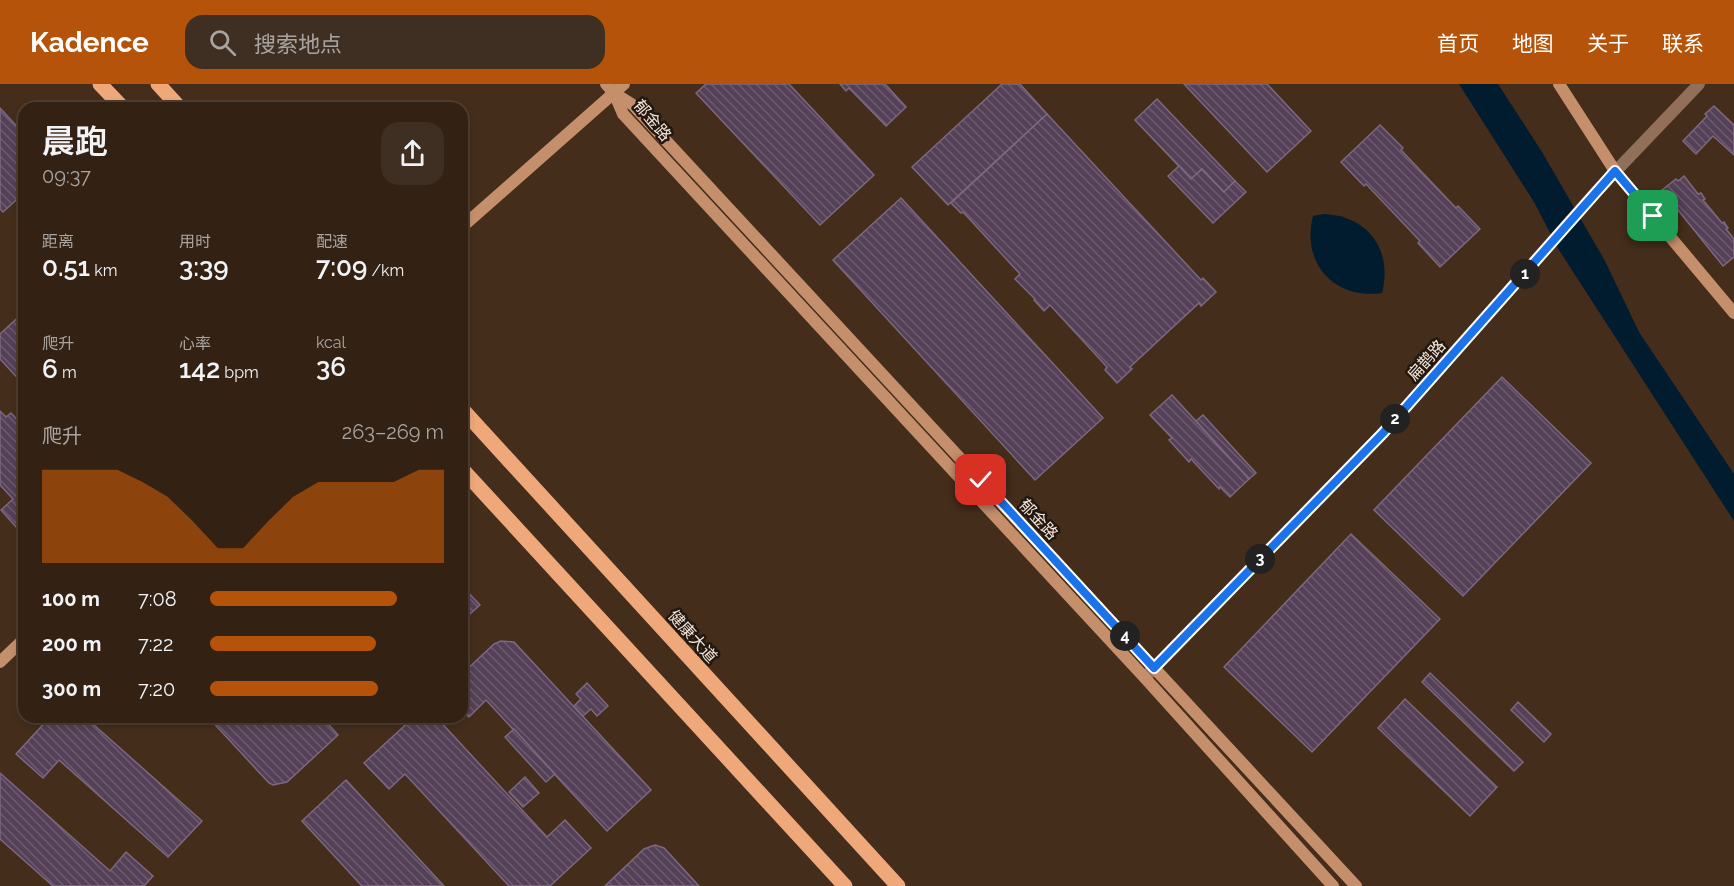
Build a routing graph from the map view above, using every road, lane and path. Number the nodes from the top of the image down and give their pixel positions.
1 (100, 84) edge
2 (158, 84) edge
3 (624, 84) edge
4 (1559, 84) edge
5 (1699, 84) edge
6 (610, 88) edge
7 (117, 102) edge
8 (174, 102) edge
9 (1615, 171) junction
10 (468, 220) edge
11 (1734, 314) edge
12 (468, 416) edge
13 (468, 476) edge
14 (18, 645) edge
15 (0, 662) edge
16 (1154, 668) junction
17 (1144, 678) junction
18 (845, 886) edge
19 (898, 886) edge
20 (1333, 886) edge
21 (1356, 886) edge

1 - 7 main road
2 - 8 main road
3 - 6 street
4 - 9 street
5 - 9 street, 扁鹊路
6 - 10 street
6 - 16 street, 郁金路
6 - 17 street, 郁金路
9 - 11 street
9 - 16 street, 扁鹊路
12 - 19 main road, 健康大道
13 - 18 main road
14 - 15 street
16 - 17 street, 扁鹊路
16 - 21 street, 郁金路
17 - 20 street, 郁金路

